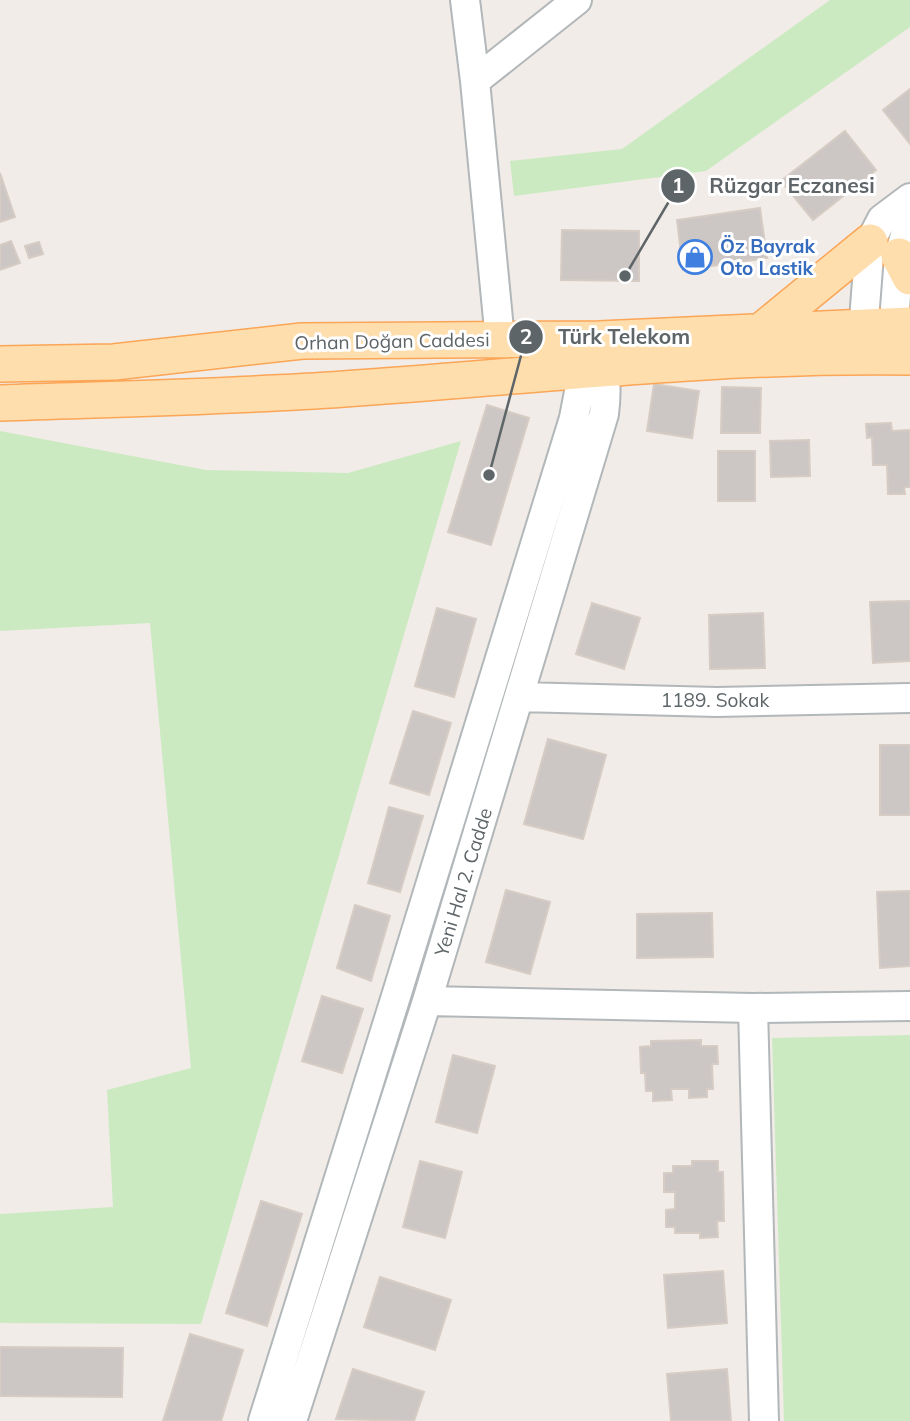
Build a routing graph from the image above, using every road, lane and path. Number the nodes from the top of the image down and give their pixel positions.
1 (465, 0) edge
2 (577, 0) edge
3 (475, 81) junction
4 (910, 198) edge
5 (910, 218) edge
6 (893, 259) edge
7 (760, 332) junction
8 (500, 340) junction
9 (888, 342) edge
10 (592, 354) junction
11 (0, 364) edge
12 (0, 403) edge
13 (519, 697) junction
14 (910, 698) edge
15 (427, 1001) junction
16 (910, 1006) edge
17 (753, 1007) junction
18 (263, 1421) edge
19 (292, 1421) edge
20 (764, 1421) edge

1 - 3 street
2 - 3 street
3 - 8 street
4 - 6 street
5 - 6 street
6 - 7 main road
6 - 9 street
7 - 9 main road, Orhan Doğan Caddesi
7 - 10 main road, Orhan Doğan Caddesi
8 - 10 main road, Orhan Doğan Caddesi
8 - 11 main road, Orhan Doğan Caddesi
9 - 10 main road, Orhan Doğan Caddesi
10 - 12 main road, Orhan Doğan Caddesi
10 - 13 street, Yeni Hal 2. Cadde
10 - 18 street
13 - 14 street, 1189. Sokak
13 - 15 street, Yeni Hal 2. Cadde
15 - 17 street
15 - 19 street, Yeni Hal 2. Cadde
16 - 17 street
17 - 20 street

